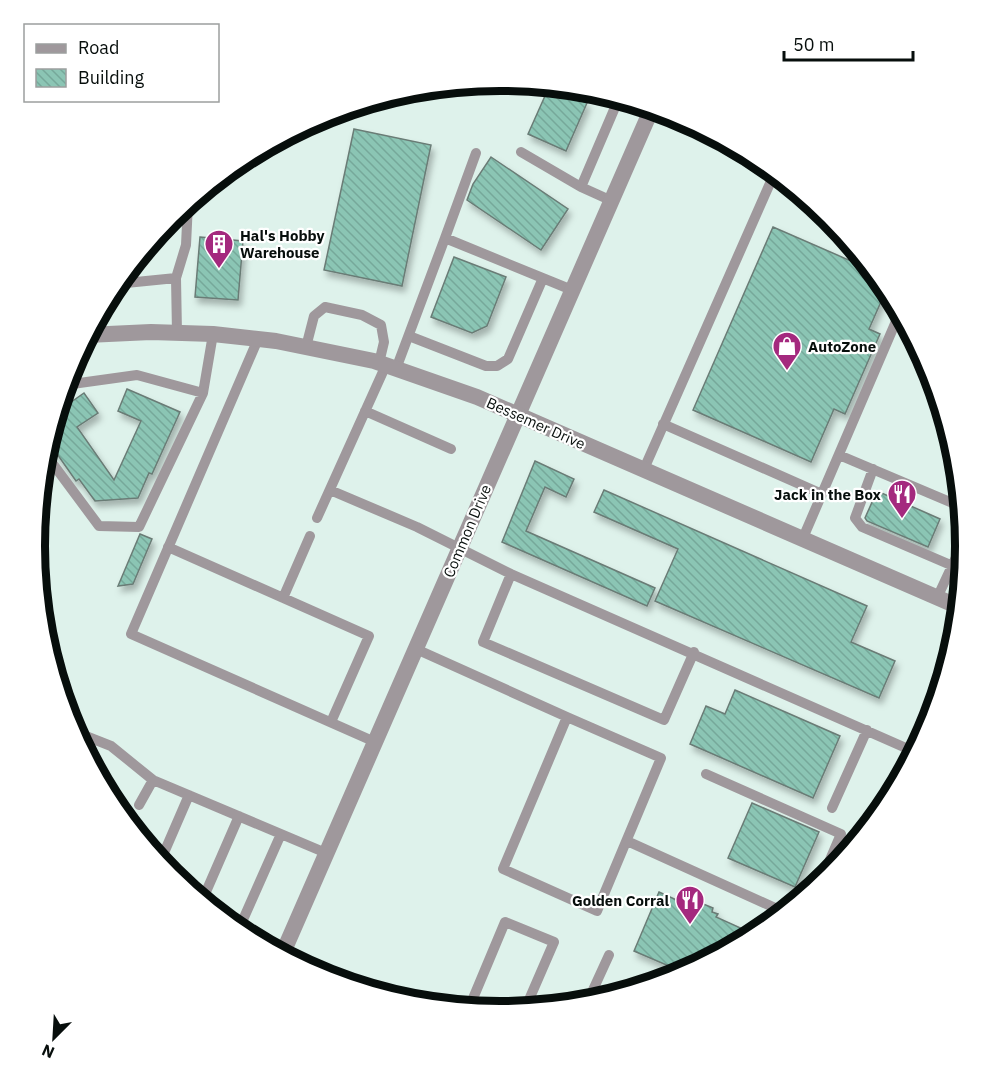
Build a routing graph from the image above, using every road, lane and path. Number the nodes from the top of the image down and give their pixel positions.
1 (615, 106) edge
2 (649, 116) edge
3 (521, 152) dead end
4 (476, 153) dead end
5 (771, 181) edge
6 (581, 187) junction
7 (612, 201) junction
8 (187, 215) edge
9 (445, 238) junction
10 (543, 278) junction
11 (177, 279) junction
12 (129, 283) edge
13 (572, 290) junction
14 (896, 322) edge
15 (177, 333) junction
16 (213, 334) junction
17 (97, 335) edge
18 (409, 336) junction
19 (258, 339) junction
20 (306, 346) junction
21 (387, 366) junction
22 (76, 382) edge
23 (203, 393) junction
24 (365, 411) junction
25 (517, 414) junction
26 (663, 423) junction
27 (451, 449) dead end
28 (839, 454) junction
29 (53, 464) edge
30 (873, 469) junction
31 (644, 470) junction
32 (330, 490) junction
33 (822, 494) junction
34 (953, 503) edge
35 (317, 518) dead end
36 (310, 536) dead end
37 (803, 538) junction
38 (168, 547) junction
39 (459, 549) junction
40 (954, 563) edge
41 (953, 566) junction
42 (511, 574) junction
43 (283, 598) junction
44 (937, 598) junction
45 (951, 604) edge
46 (416, 649) junction
47 (694, 652) junction
48 (567, 717) junction
49 (331, 722) junction
50 (867, 730) junction
51 (87, 736) edge
52 (375, 742) junction
53 (907, 748) edge
54 (706, 774) dead end
55 (153, 780) junction
56 (189, 795) junction
57 (139, 805) dead end
58 (832, 808) dead end
59 (239, 816) junction
60 (281, 834) junction
61 (627, 841) junction
62 (164, 853) edge
63 (326, 853) junction
64 (829, 860) edge
65 (206, 893) edge
66 (775, 908) edge
67 (243, 921) edge
68 (285, 947) edge
69 (609, 954) dead end
70 (593, 991) edge
71 (472, 1000) edge
72 (529, 1000) edge

1 - 6 lane
2 - 7 street, Common Drive
3 - 6 lane
4 - 9 lane
5 - 26 lane
6 - 7 lane
7 - 13 street, Common Drive
8 - 11 lane
9 - 10 lane
9 - 18 lane
10 - 13 lane
10 - 18 lane
11 - 12 lane
11 - 15 lane
13 - 25 street, Common Drive
14 - 28 lane
15 - 16 street, Bessemer Drive
15 - 17 street, Bessemer Drive
16 - 19 street, Bessemer Drive
16 - 23 lane
18 - 21 lane
19 - 20 street, Bessemer Drive
19 - 38 lane
20 - 21 street, Bessemer Drive
20 - 21 lane
21 - 24 lane
21 - 25 street, Bessemer Drive
22 - 23 lane
23 - 29 lane
24 - 27 lane
24 - 32 lane
25 - 31 street, Bessemer Drive
25 - 39 street, Common Drive
26 - 31 lane
26 - 33 lane
28 - 30 lane
28 - 33 lane
30 - 34 lane
30 - 41 lane
31 - 37 street, Bessemer Drive
32 - 35 lane
32 - 39 lane
33 - 37 lane
36 - 43 lane
37 - 44 street, Bessemer Drive
38 - 43 lane
38 - 49 lane
39 - 42 lane
39 - 46 street, Common Drive
40 - 41 lane
41 - 44 lane
42 - 47 lane
42 - 47 lane
43 - 49 lane
44 - 45 street, Bessemer Drive
46 - 48 lane
46 - 52 street, Common Drive
47 - 50 lane
48 - 61 lane
48 - 61 lane
49 - 52 lane
50 - 53 lane
50 - 58 lane
51 - 55 lane
52 - 63 street, Common Drive
54 - 64 lane
55 - 56 lane
55 - 57 lane
56 - 59 lane
56 - 62 lane
59 - 60 lane
59 - 65 lane
60 - 63 lane
60 - 67 lane
61 - 66 lane
63 - 68 street, Common Drive
69 - 70 lane
71 - 72 lane

